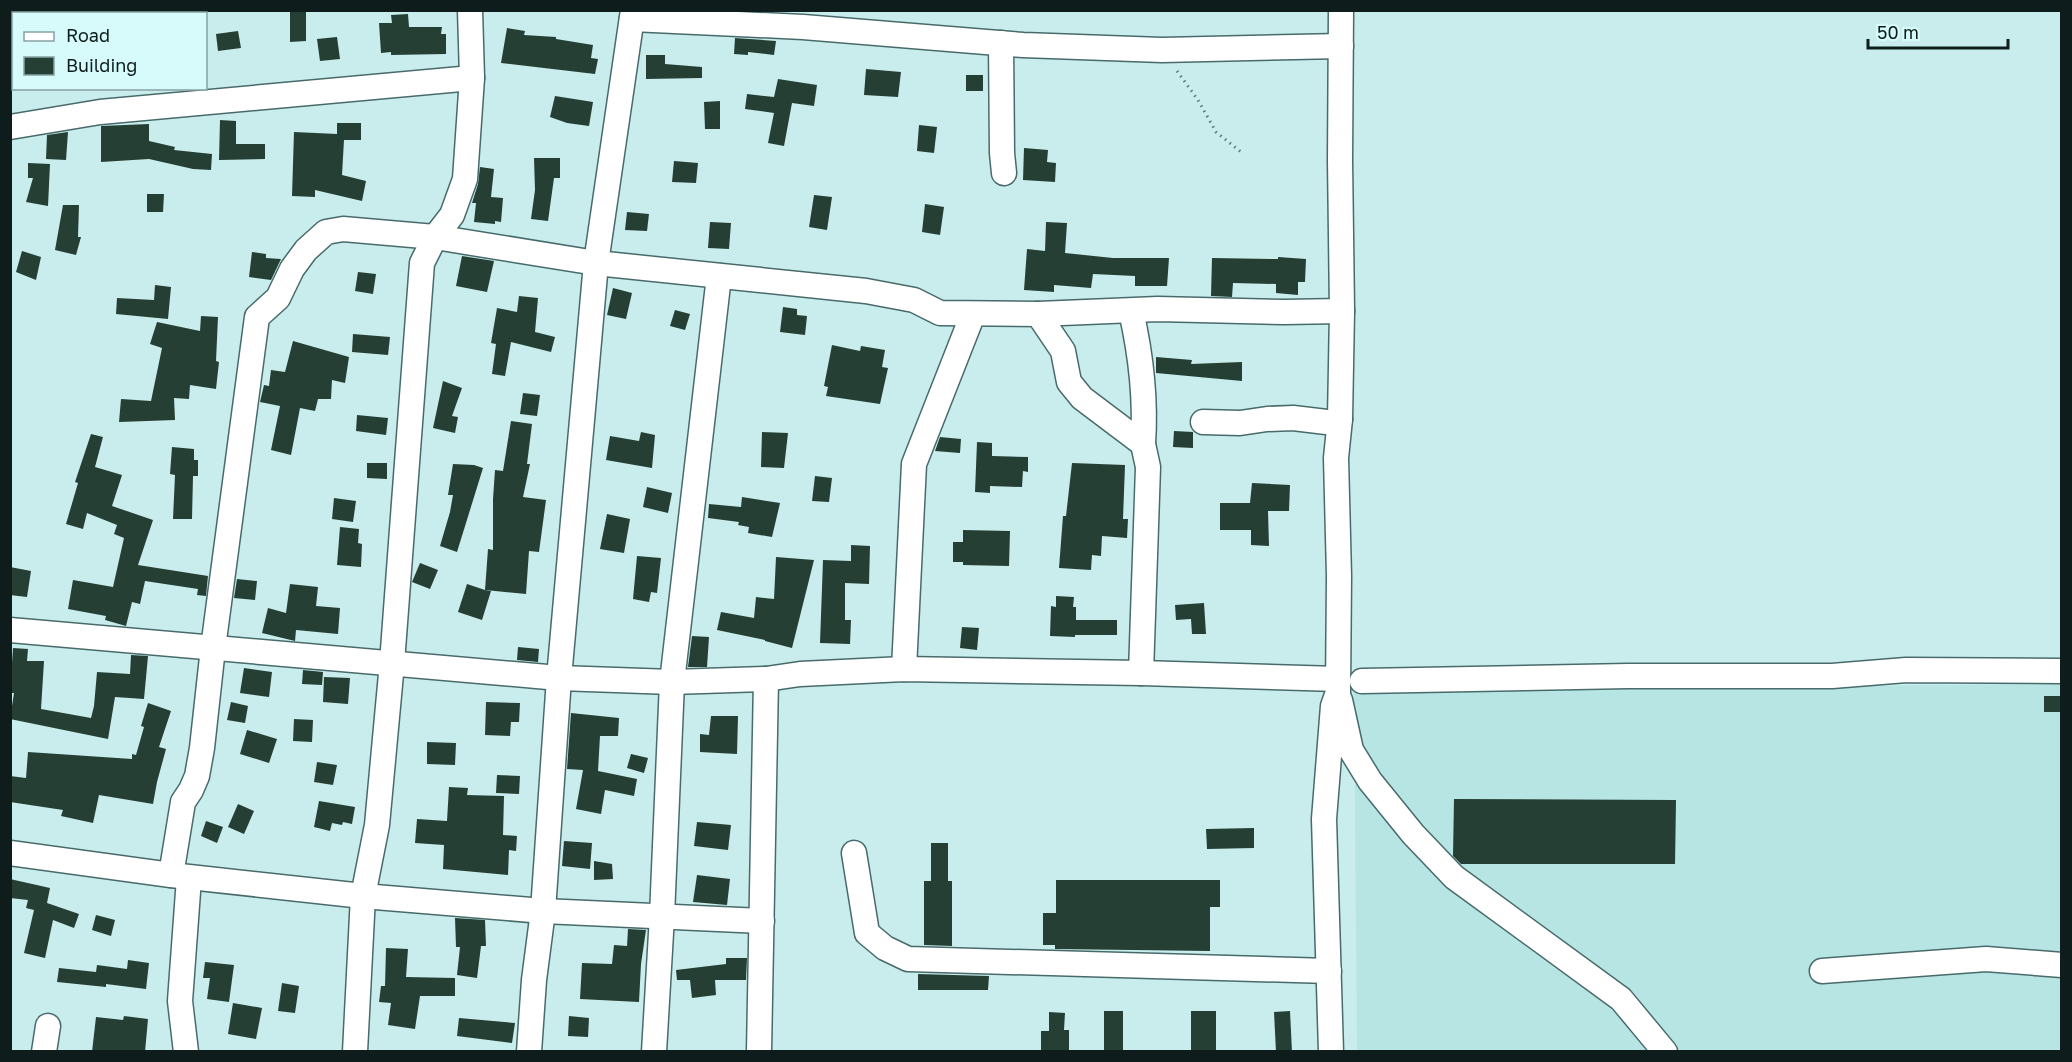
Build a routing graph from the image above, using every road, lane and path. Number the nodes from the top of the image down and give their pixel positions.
1 (470, 10) edge
2 (1341, 10) edge
3 (633, 15) edge
4 (1001, 43) junction
5 (1341, 46) junction
6 (1168, 50) junction
7 (472, 78) junction
8 (10, 128) edge
9 (1241, 152) dead end
10 (1004, 173) dead end
11 (435, 237) junction
12 (596, 263) junction
13 (719, 276) junction
14 (1131, 311) junction
15 (1342, 311) junction
16 (973, 314) junction
17 (1038, 314) junction
18 (1340, 419) junction
19 (1203, 422) dead end
20 (1143, 444) junction
21 (10, 630) edge
22 (213, 648) junction
23 (392, 663) junction
24 (904, 669) junction
25 (2061, 671) edge
26 (1141, 673) junction
27 (559, 678) junction
28 (766, 679) junction
29 (1362, 681) dead end
30 (672, 682) junction
31 (1338, 686) junction
32 (854, 853) dead end
33 (10, 854) edge
34 (180, 876) junction
35 (363, 896) junction
36 (543, 911) junction
37 (662, 915) junction
38 (762, 921) junction
39 (2061, 964) edge
40 (1329, 971) junction
41 (1822, 971) dead end
42 (48, 1026) dead end
43 (44, 1052) edge
44 (186, 1052) edge
45 (355, 1052) edge
46 (529, 1052) edge
47 (654, 1052) edge
48 (759, 1052) edge
49 (1331, 1052) edge
50 (1665, 1052) edge

1 - 7 street
2 - 5 street
3 - 4 street
3 - 12 street
4 - 6 street
4 - 10 street
5 - 6 street
5 - 15 street
6 - 9 path
7 - 8 street
7 - 11 street
11 - 12 street
11 - 22 street
11 - 23 street
12 - 13 street
12 - 27 street
13 - 16 street
13 - 30 street
14 - 15 street
14 - 17 street
14 - 20 street
15 - 18 street
16 - 17 street
16 - 24 street
17 - 20 street
18 - 19 street
18 - 31 street
20 - 26 street
21 - 22 street
22 - 23 street
22 - 34 street
23 - 27 street
23 - 35 street
24 - 26 street
24 - 28 street
25 - 29 street
26 - 31 street
27 - 30 street
27 - 36 street
28 - 30 street
28 - 38 street
30 - 37 street
31 - 40 street
31 - 50 street
32 - 40 street
33 - 34 street
34 - 35 street
34 - 44 street
35 - 36 street
35 - 45 street
36 - 37 street
36 - 46 street
37 - 38 street
37 - 47 street
38 - 48 street
39 - 41 street
40 - 49 street
42 - 43 street

